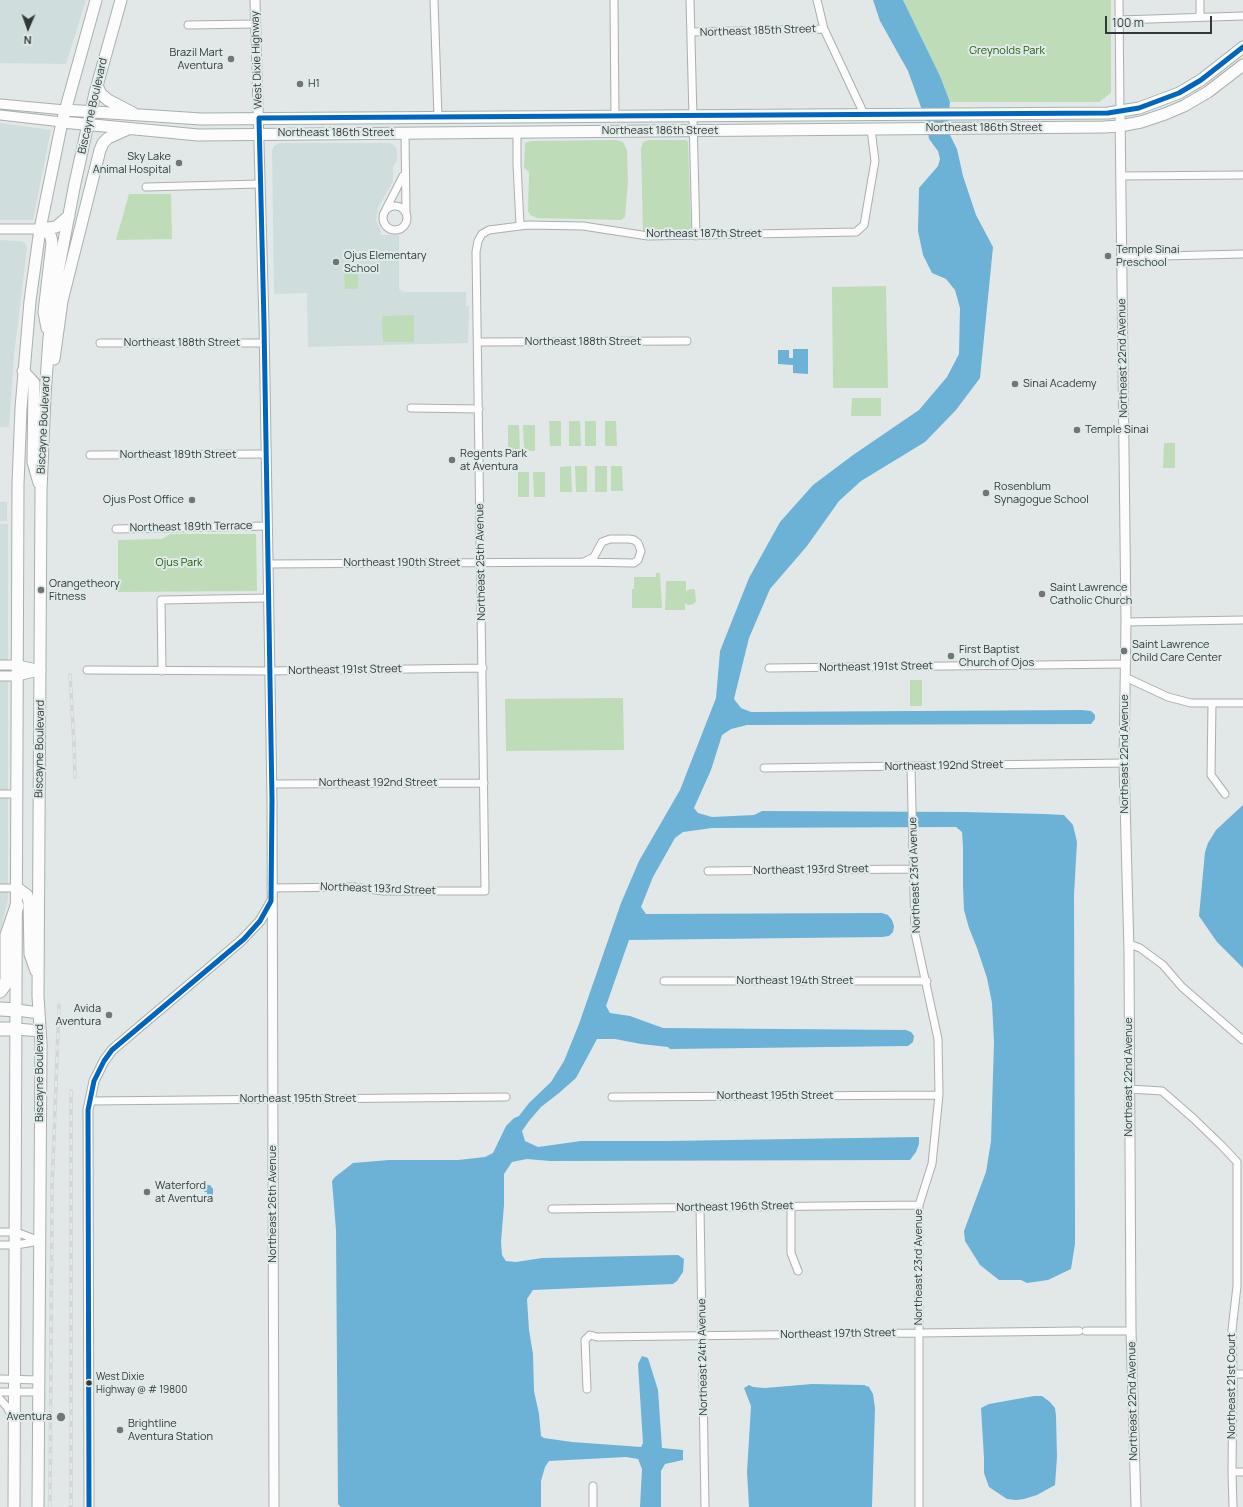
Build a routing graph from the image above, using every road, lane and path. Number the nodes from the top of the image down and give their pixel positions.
1 (96, 0) edge
2 (121, 0) edge
3 (256, 0) edge
4 (434, 0) edge
5 (614, 0) edge
6 (690, 0) edge
7 (817, 0) edge
8 (1119, 0) edge
9 (1200, 0) edge
10 (1200, 17) junction
11 (1242, 17) edge
12 (1119, 20) junction
13 (256, 24) junction
14 (188, 25) dead end
15 (824, 29) junction
16 (691, 32) junction
17 (1243, 48) edge
18 (1243, 65) edge
19 (97, 86) junction
20 (0, 104) edge
21 (65, 110) junction
22 (1120, 112) junction
23 (864, 114) junction
24 (983, 114) junction
25 (0, 115) edge
26 (137, 115) junction
27 (694, 115) junction
28 (545, 116) junction
29 (615, 116) junction
30 (434, 117) junction
31 (89, 118) junction
32 (259, 118) junction
33 (62, 122) junction
34 (1120, 126) junction
35 (133, 128) junction
36 (983, 128) junction
37 (871, 129) junction
38 (694, 131) junction
39 (405, 132) junction
40 (517, 132) junction
41 (259, 134) junction
42 (404, 174) junction
43 (1243, 175) edge
44 (1121, 176) junction
45 (260, 184) junction
46 (146, 187) dead end
47 (386, 210) junction
48 (406, 213) junction
49 (69, 216) junction
50 (520, 225) junction
51 (40, 229) junction
52 (0, 230) edge
53 (482, 234) joint
54 (696, 236) junction
55 (1243, 254) edge
56 (1122, 256) junction
57 (49, 338) junction
58 (687, 341) dead end
59 (478, 342) junction
60 (100, 343) dead end
61 (264, 343) junction
62 (23, 371) junction
63 (45, 396) junction
64 (411, 408) dead end
65 (479, 409) junction
66 (266, 454) junction
67 (90, 456) dead end
68 (41, 491) junction
69 (267, 526) junction
70 (116, 528) dead end
71 (481, 562) junction
72 (584, 562) junction
73 (268, 564) junction
74 (268, 598) junction
75 (1243, 620) edge
76 (1126, 622) junction
77 (1126, 664) junction
78 (0, 665) edge
79 (482, 668) junction
80 (769, 668) dead end
81 (18, 670) junction
82 (41, 670) junction
83 (87, 670) dead end
84 (162, 671) junction
85 (270, 671) junction
86 (0, 676) edge
87 (1125, 677) junction
88 (1212, 703) junction
89 (1243, 703) edge
90 (1124, 763) junction
91 (911, 767) junction
92 (764, 768) dead end
93 (484, 783) junction
94 (271, 784) junction
95 (0, 794) edge
96 (18, 794) junction
97 (1225, 794) dead end
98 (914, 869) junction
99 (708, 871) dead end
100 (0, 888) edge
101 (18, 888) junction
102 (271, 888) junction
103 (485, 891) joint
104 (271, 901) junction
105 (17, 906) junction
106 (1129, 944) junction
107 (38, 979) junction
108 (927, 980) junction
109 (664, 981) dead end
110 (0, 990) edge
111 (0, 1008) edge
112 (17, 1010) junction
113 (39, 1013) junction
114 (0, 1029) edge
115 (17, 1029) junction
116 (40, 1031) junction
117 (1243, 1040) edge
118 (1129, 1089) junction
119 (939, 1095) junction
120 (506, 1096) dead end
121 (612, 1097) dead end
122 (272, 1100) junction
123 (90, 1101) junction
124 (919, 1205) junction
125 (791, 1206) junction
126 (700, 1207) junction
127 (552, 1209) dead end
128 (0, 1232) edge
129 (16, 1232) junction
130 (40, 1241) junction
131 (0, 1245) edge
132 (16, 1245) junction
133 (798, 1271) dead end
134 (1131, 1331) junction
135 (920, 1333) junction
136 (702, 1335) junction
137 (1233, 1374) junction
138 (1243, 1374) edge
139 (0, 1380) edge
140 (15, 1380) junction
141 (39, 1380) junction
142 (587, 1389) dead end
143 (0, 1392) edge
144 (15, 1392) junction
145 (39, 1392) junction
146 (0, 1399) edge
147 (15, 1421) junction
148 (1232, 1472) junction
149 (1243, 1472) edge
150 (593, 1486) dead end
151 (14, 1507) edge
152 (38, 1507) edge
153 (88, 1507) edge
154 (274, 1507) edge
155 (593, 1507) edge
156 (705, 1507) edge
157 (919, 1507) edge
158 (1136, 1507) edge
159 (1233, 1507) edge

1 - 21 main road, Biscayne Boulevard
2 - 19 main road, Biscayne Boulevard
3 - 13 street, West Dixie Highway
4 - 30 street
5 - 29 street
6 - 16 street
7 - 15 street
8 - 12 street, Northeast 22nd Avenue
9 - 10 street
10 - 11 street
10 - 12 street
12 - 22 street, Northeast 22nd Avenue
13 - 14 street
13 - 32 street, West Dixie Highway
15 - 16 street, Northeast 185th Street
15 - 23 street
16 - 27 street
17 - 22 main road, Northeast 186th Street
18 - 34 main road, Northeast 186th Street
19 - 26 main road
19 - 31 main road, Biscayne Boulevard
20 - 21 street
21 - 31 main road, Northeast 186th Street
21 - 33 main road, Biscayne Boulevard
22 - 24 main road, Northeast 186th Street
22 - 34 street, Northeast 22nd Avenue
23 - 24 main road, Northeast 186th Street
23 - 27 main road, Northeast 186th Street
24 - 36 main road
25 - 33 street
26 - 31 main road, Northeast 186th Street
26 - 32 main road, Northeast 186th Street
27 - 29 main road, Northeast 186th Street
27 - 38 street
28 - 29 main road, Northeast 186th Street
28 - 30 main road, Northeast 186th Street
28 - 40 main road
30 - 32 main road, Northeast 186th Street
30 - 39 main road
31 - 33 main road, Northeast 186th Street
31 - 35 main road, Northeast 186th Street
31 - 49 main road, Biscayne Boulevard
32 - 41 street, West Dixie Highway
33 - 51 main road, Biscayne Boulevard
34 - 36 main road, Northeast 186th Street
34 - 44 street, Northeast 22nd Avenue
35 - 41 main road, Northeast 186th Street
35 - 63 main road
36 - 37 main road, Northeast 186th Street
37 - 38 main road, Northeast 186th Street
37 - 54 street, Northeast 187th Street
38 - 40 main road, Northeast 186th Street
38 - 54 street
39 - 40 main road, Northeast 186th Street
39 - 41 main road, Northeast 186th Street
39 - 42 street
40 - 50 street
41 - 45 street, West Dixie Highway
42 - 47 street
42 - 48 street
43 - 44 street
44 - 56 street, Northeast 22nd Avenue
45 - 46 street
45 - 61 street, West Dixie Highway
47 - 48 street
47 - 48 street
49 - 51 main road
49 - 57 main road, Biscayne Boulevard
50 - 53 street, Northeast 187th Street
50 - 54 street, Northeast 187th Street
51 - 52 street
51 - 57 main road
51 - 62 main road, Biscayne Boulevard
53 - 59 street, Northeast 25th Avenue
55 - 56 street
56 - 76 street, Northeast 22nd Avenue
57 - 63 main road, Biscayne Boulevard
58 - 59 street, Northeast 188th Street
59 - 65 street, Northeast 25th Avenue
60 - 61 street, Northeast 188th Street
61 - 66 street, West Dixie Highway
62 - 68 main road
62 - 81 main road, Biscayne Boulevard
63 - 68 main road, Biscayne Boulevard
64 - 65 street
65 - 71 street, Northeast 25th Avenue
66 - 67 street, Northeast 189th Street
66 - 69 street, West Dixie Highway
68 - 82 main road, Biscayne Boulevard
69 - 70 street, Northeast 189th Terrace
69 - 73 street, West Dixie Highway
71 - 72 street, Northeast 190th Street
71 - 73 street, Northeast 190th Street
71 - 79 street, Northeast 25th Avenue
72 - 72 street, Northeast 190th Street
73 - 74 street, West Dixie Highway
74 - 84 street
74 - 85 street, West Dixie Highway
75 - 76 street
76 - 77 street, Northeast 22nd Avenue
77 - 80 street, Northeast 191st Street
77 - 87 street, Northeast 22nd Avenue
78 - 81 street
79 - 85 street, Northeast 191st Street
79 - 93 street, Northeast 25th Avenue
81 - 82 street
81 - 86 street
81 - 96 main road, Biscayne Boulevard
82 - 107 main road, Biscayne Boulevard
83 - 84 street, Northeast 191st Street
84 - 85 street, Northeast 191st Street
85 - 94 street, West Dixie Highway
87 - 88 street
87 - 90 street, Northeast 22nd Avenue
88 - 89 street
88 - 97 street
90 - 91 street, Northeast 192nd Street
90 - 106 street, Northeast 22nd Avenue
91 - 92 street, Northeast 192nd Street
91 - 98 street, Northeast 23rd Avenue
93 - 94 street, Northeast 192nd Street
93 - 103 street, Northeast 25th Avenue
94 - 102 street, West Dixie Highway
95 - 96 street
96 - 101 main road, Biscayne Boulevard
98 - 99 street, Northeast 193rd Street
98 - 108 street, Northeast 23rd Avenue
100 - 101 street
101 - 105 main road, Biscayne Boulevard
101 - 107 main road
102 - 103 street, Northeast 193rd Street
102 - 104 street, West Dixie Highway
104 - 122 street, Northeast 26th Avenue
104 - 123 street, West Dixie Highway
105 - 110 highway
105 - 112 main road, Biscayne Boulevard
106 - 117 street
106 - 118 street, Northeast 22nd Avenue
107 - 113 main road, Biscayne Boulevard
108 - 109 street, Northeast 194th Street
108 - 119 street, Northeast 23rd Avenue
111 - 112 highway
112 - 113 main road
112 - 115 main road, Biscayne Boulevard
113 - 116 main road, Biscayne Boulevard
114 - 115 highway
115 - 116 main road
115 - 129 main road, Biscayne Boulevard
116 - 130 main road, Biscayne Boulevard
118 - 134 street, Northeast 22nd Avenue
118 - 137 street, Northeast 21st Court
119 - 121 street, Northeast 195th Street
119 - 124 street, Northeast 23rd Avenue
120 - 122 street, Northeast 195th Street
122 - 123 street, Northeast 195th Street
122 - 154 street, Northeast 26th Avenue
123 - 153 street, West Dixie Highway
124 - 125 street, Northeast 196th Street
124 - 135 street, Northeast 23rd Avenue
125 - 126 street, Northeast 196th Street
125 - 133 street
126 - 127 street, Northeast 196th Street
126 - 136 street, Northeast 24th Avenue
128 - 129 street
129 - 130 street
129 - 132 main road, Biscayne Boulevard
130 - 132 street
130 - 141 main road, Biscayne Boulevard
131 - 132 street
132 - 140 main road, Biscayne Boulevard
134 - 135 street, Northeast 197th Street
134 - 158 street, Northeast 22nd Avenue
135 - 136 street, Northeast 197th Street
135 - 157 street, Northeast 23rd Avenue
136 - 142 street, Northeast 197th Street
136 - 156 street, Northeast 24th Avenue
137 - 138 street
137 - 148 street, Northeast 21st Court
139 - 140 street
140 - 141 street
140 - 144 main road, Biscayne Boulevard
141 - 145 main road, Biscayne Boulevard
143 - 144 street
144 - 145 street
144 - 147 main road, Biscayne Boulevard
145 - 152 main road, Biscayne Boulevard
146 - 147 street
147 - 151 main road, Biscayne Boulevard
148 - 149 street
148 - 159 street, Northeast 21st Court
150 - 155 street

